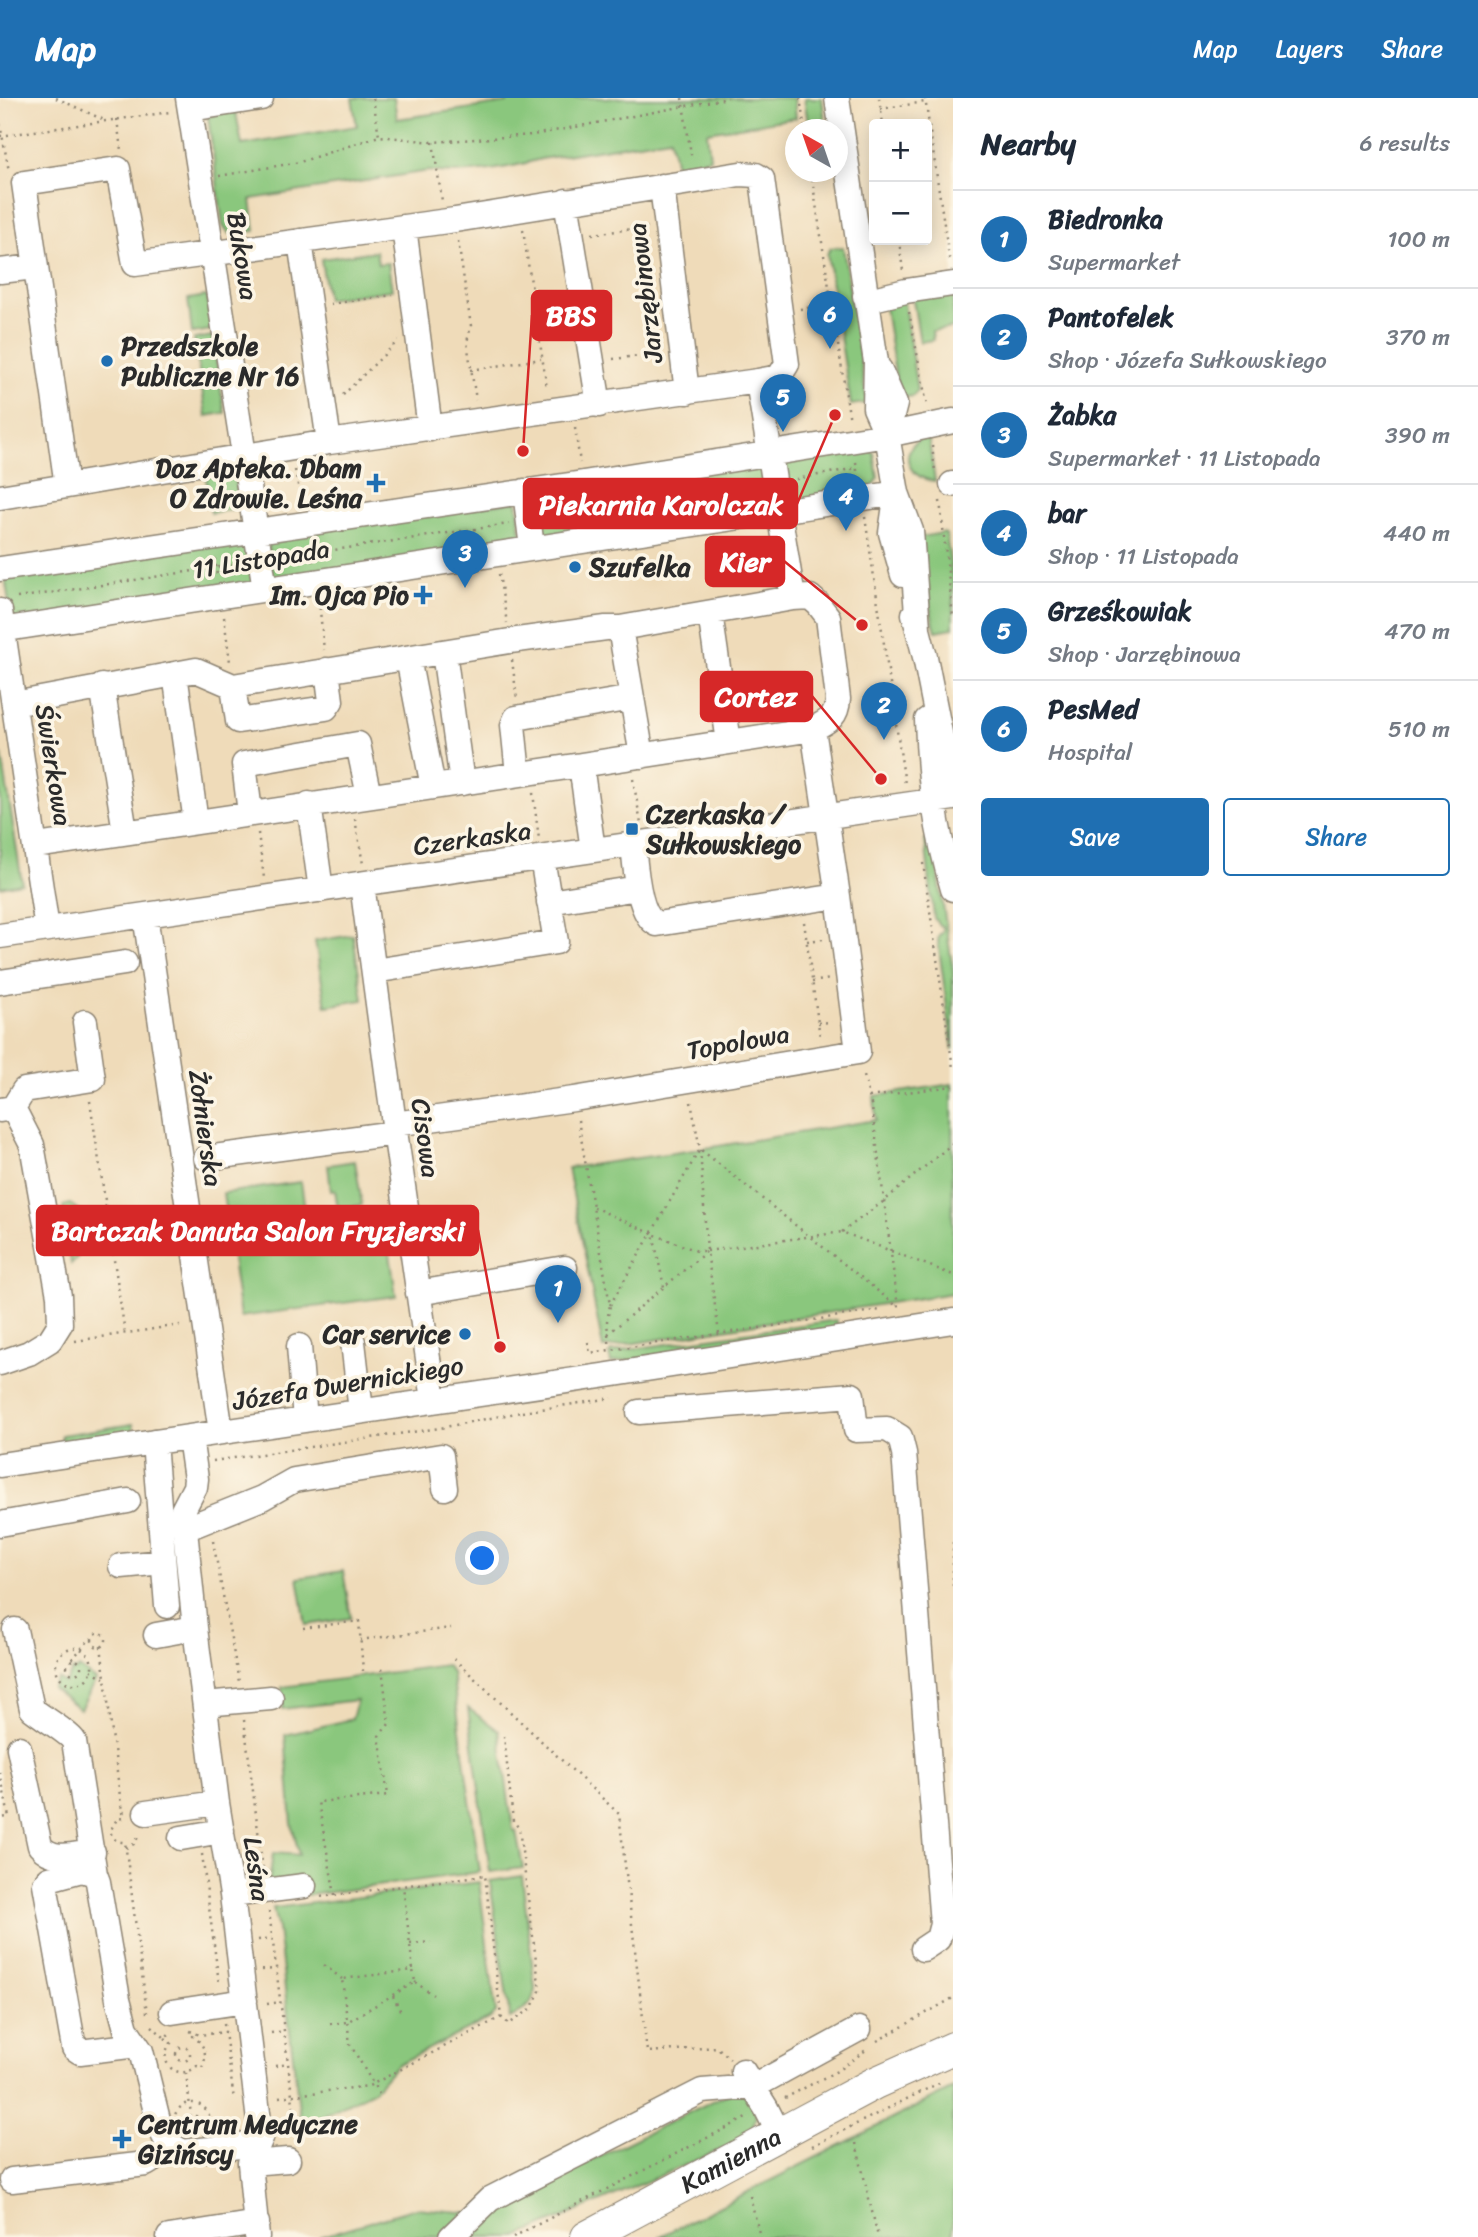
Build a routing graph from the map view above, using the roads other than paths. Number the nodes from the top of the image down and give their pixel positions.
1 (261, 98) edge
2 (837, 98) edge
3 (189, 104) edge
4 (662, 186) junction
5 (566, 201) junction
6 (404, 227) junction
7 (300, 241) junction
8 (212, 253) junction
9 (35, 267) junction
10 (0, 271) edge
11 (952, 280) edge
12 (865, 296) junction
13 (758, 381) junction
14 (687, 393) junction
15 (599, 405) junction
16 (941, 424) edge
17 (430, 429) junction
18 (887, 435) junction
19 (329, 443) junction
20 (769, 453) junction
21 (246, 457) junction
22 (67, 486) junction
23 (525, 491) junction
24 (897, 493) junction
25 (0, 497) edge
26 (780, 511) junction
27 (256, 531) junction
28 (532, 548) junction
29 (0, 569) edge
30 (265, 589) junction
31 (793, 598) junction
32 (710, 613) junction
33 (3, 617) edge
34 (620, 628) junction
35 (444, 652) junction
36 (408, 658) junction
37 (327, 670) junction
38 (175, 674) junction
39 (102, 686) junction
40 (233, 686) junction
41 (632, 698) junction
42 (14, 704) junction
43 (813, 729) junction
44 (9, 739) edge
45 (729, 742) junction
46 (642, 756) junction
47 (580, 765) junction
48 (524, 774) junction
49 (462, 783) junction
50 (433, 787) junction
51 (360, 797) junction
52 (946, 799) edge
53 (309, 804) junction
54 (253, 813) junction
55 (827, 817) junction
56 (195, 822) junction
57 (125, 832) junction
58 (638, 839) junction
59 (36, 846) junction
60 (593, 850) junction
61 (542, 858) junction
62 (363, 878) junction
63 (638, 888) junction
64 (953, 889) edge
65 (321, 890) junction
66 (838, 896) junction
67 (550, 902) junction
68 (145, 915) junction
69 (47, 929) junction
70 (0, 936) edge
71 (125, 963) dead end
72 (374, 971) junction
73 (0, 982) edge
74 (85, 1022) dead end
75 (6, 1109) edge
76 (394, 1128) junction
77 (206, 1157) dead end
78 (565, 1268) dead end
79 (418, 1293) junction
80 (953, 1321) edge
81 (353, 1342) dead end
82 (299, 1346) dead end
83 (0, 1363) edge
84 (434, 1400) junction
85 (361, 1411) junction
86 (639, 1412) dead end
87 (305, 1420) junction
88 (221, 1432) junction
89 (190, 1437) junction
90 (154, 1442) junction
91 (0, 1465) edge
92 (445, 1488) dead end
93 (128, 1501) dead end
94 (0, 1524) edge
95 (185, 1529) junction
96 (163, 1562) junction
97 (121, 1566) dead end
98 (167, 1606) dead end
99 (195, 1628) junction
100 (15, 1630) dead end
101 (156, 1635) dead end
102 (271, 1698) dead end
103 (205, 1704) junction
104 (19, 1748) dead end
105 (217, 1803) junction
106 (135, 1818) road end
107 (222, 1831) junction
108 (181, 1838) dead end
109 (94, 1863) junction
110 (310, 1892) road end
111 (232, 1895) junction
112 (923, 1949) dead end
113 (256, 2003) junction
114 (156, 2024) junction
115 (859, 2029) dead end
116 (953, 2031) edge
117 (953, 2048) edge
118 (874, 2083) junction
119 (760, 2100) junction
120 (261, 2138) junction
121 (174, 2147) junction
122 (288, 2160) road end
123 (250, 2164) junction
124 (12, 2180) dead end
125 (257, 2230) edge
126 (202, 2235) edge
127 (169, 2237) edge
128 (451, 2237) edge
129 (587, 2237) edge

1 - 3 street
2 - 12 street
3 - 8 street, Bukowa
4 - 5 street, Jarzębinowa
4 - 13 street, Jarzębinowa
4 - 14 street, Jarzębinowa
5 - 6 street, Jarzębinowa
5 - 15 street
6 - 7 street, Jarzębinowa
6 - 17 street
7 - 8 street, Jarzębinowa
7 - 19 street
8 - 9 street, Jarzębinowa
8 - 21 street, Bukowa
9 - 10 street
9 - 22 street
11 - 12 street
12 - 18 street
13 - 14 street, Jarzębinowa
13 - 20 street
14 - 15 street, Jarzębinowa
15 - 17 street, Jarzębinowa
16 - 18 street, 11 Listopada
17 - 19 street, Jarzębinowa
18 - 20 street, 11 Listopada
18 - 24 street
19 - 21 street, Jarzębinowa
20 - 23 street, 11 Listopada
20 - 26 street
21 - 22 street, Jarzębinowa
21 - 27 street, Bukowa
22 - 25 street, Jarzębinowa
23 - 27 street, 11 Listopada
23 - 28 street
24 - 26 street, 11 Listopada
24 - 52 street
26 - 28 street, 11 Listopada
26 - 31 street
27 - 29 street, 11 Listopada
27 - 30 street, Bukowa
28 - 30 street, 11 Listopada
30 - 33 street, 11 Listopada
31 - 32 street
31 - 43 street
32 - 34 street
32 - 45 street
33 - 42 street, Świerkowa
34 - 35 street
34 - 41 street
35 - 36 street
35 - 49 street
36 - 37 street
36 - 50 street
37 - 40 street
37 - 40 street
38 - 39 street
38 - 40 street
38 - 56 street
39 - 42 street
39 - 57 street
41 - 46 street
41 - 48 street
42 - 44 street, Świerkowa
43 - 45 street
43 - 55 street
44 - 59 street, Świerkowa
45 - 46 street
46 - 47 street
47 - 48 street
47 - 60 street
48 - 49 street
49 - 50 street
50 - 51 street
51 - 53 street
51 - 54 street
52 - 55 street, Czerkaska
52 - 64 street
53 - 54 street
53 - 65 street
54 - 56 street
55 - 58 street, Czerkaska
55 - 66 street
56 - 57 street
57 - 59 street
58 - 60 street, Czerkaska
58 - 63 street
59 - 69 street, Świerkowa
60 - 61 street, Czerkaska
61 - 62 street, Czerkaska
61 - 67 street
62 - 65 street, Czerkaska
62 - 72 street, Cisowa
63 - 66 street
63 - 67 street
65 - 68 street, Czerkaska
66 - 76 street, Topolowa
67 - 72 street
68 - 69 street, Czerkaska
68 - 88 street, Żołnierska
69 - 70 street, Czerkaska
71 - 73 street
72 - 76 street, Cisowa
74 - 75 street
75 - 83 street
76 - 77 street, Topolowa
76 - 79 street, Cisowa
78 - 79 street
79 - 84 street, Cisowa
80 - 84 street, Józefa Dwernickiego
81 - 85 street
82 - 87 street
84 - 85 street, Józefa Dwernickiego
85 - 87 street, Józefa Dwernickiego
86 - 112 street
87 - 88 street, Józefa Dwernickiego
88 - 89 street, Józefa Dwernickiego
89 - 90 street, Józefa Dwernickiego
89 - 95 street, Leśna
90 - 91 street, Józefa Dwernickiego
90 - 96 street
92 - 95 street
93 - 94 street
95 - 99 street, Leśna
96 - 97 street
96 - 98 street
99 - 101 street
99 - 103 street, Leśna
100 - 109 street
102 - 103 street
103 - 105 street, Leśna
104 - 109 street
105 - 106 street
105 - 107 street, Leśna
107 - 108 street
107 - 111 street, Leśna
109 - 114 street
109 - 114 street
110 - 111 street
111 - 113 street, Leśna
113 - 114 street
113 - 120 street, Leśna
114 - 121 street
115 - 119 street
116 - 118 main road, Kamienna
117 - 118 main road, Kamienna
118 - 119 main road, Kamienna
119 - 128 street
119 - 129 main road, Kamienna
120 - 121 street
120 - 123 street, Leśna
121 - 124 street
122 - 123 street
123 - 125 street, Leśna
125 - 126 street, Leśna
126 - 127 street, Leśna

